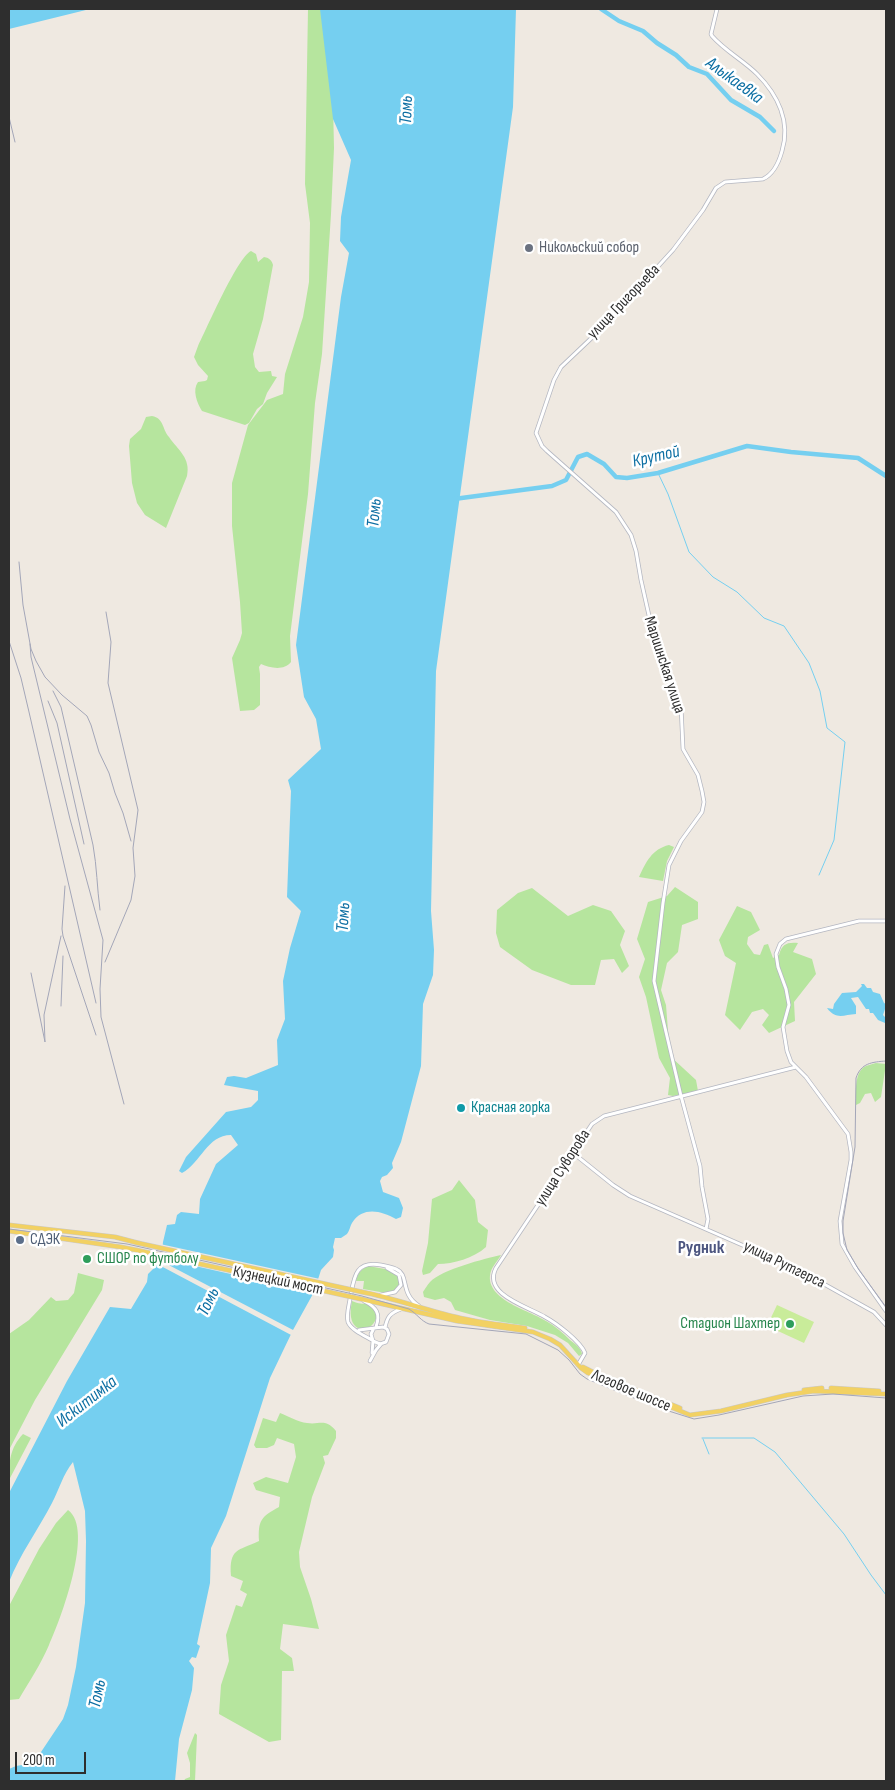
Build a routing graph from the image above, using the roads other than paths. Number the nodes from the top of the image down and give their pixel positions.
1 (717, 9) edge
2 (537, 436) joint
3 (886, 922) edge
4 (790, 1060) junction
5 (796, 1067) junction
6 (785, 1070) junction
7 (681, 1096) junction
8 (573, 1153) junction
9 (9, 1225) edge
10 (706, 1229) junction
11 (9, 1231) edge
12 (382, 1266) junction
13 (362, 1292) joint
14 (381, 1295) junction
15 (361, 1299) junction
16 (419, 1306) junction
17 (402, 1308) junction
18 (886, 1311) edge
19 (881, 1318) junction
20 (886, 1325) edge
21 (375, 1328) junction
22 (385, 1328) junction
23 (357, 1330) junction
24 (373, 1341) junction
25 (381, 1344) junction
26 (578, 1364) junction
27 (886, 1393) edge

1 - 2 main road, улица Григорьева
2 - 7 main road, Мариинская улица
3 - 4 main road
4 - 5 main road
4 - 6 main road
5 - 6 main road, улица Суворова
5 - 18 main road
6 - 7 main road, улица Суворова
7 - 8 main road, улица Суворова
7 - 10 main road, Мариинская улица
8 - 10 main road, улица Рутгерса
8 - 26 main road, улица Суворова
9 - 13 main road, Кузнецкий мост, bridge
10 - 19 main road, улица Рутгерса
11 - 15 main road, Кузнецкий мост, bridge
12 - 14 main road
12 - 16 main road
12 - 23 main road
13 - 14 main road, Логовое шоссе
14 - 16 main road, Логовое шоссе
15 - 17 main road, Логовое шоссе
15 - 21 main road
16 - 26 main road, Логовое шоссе
17 - 22 main road
17 - 26 main road, Логовое шоссе
18 - 19 main road
19 - 20 main road, улица Рутгерса
21 - 22 main road
21 - 23 main road
21 - 24 main road
22 - 25 main road
23 - 24 main road
24 - 25 main road
24 - 25 main road
26 - 27 main road, Логовое шоссе

